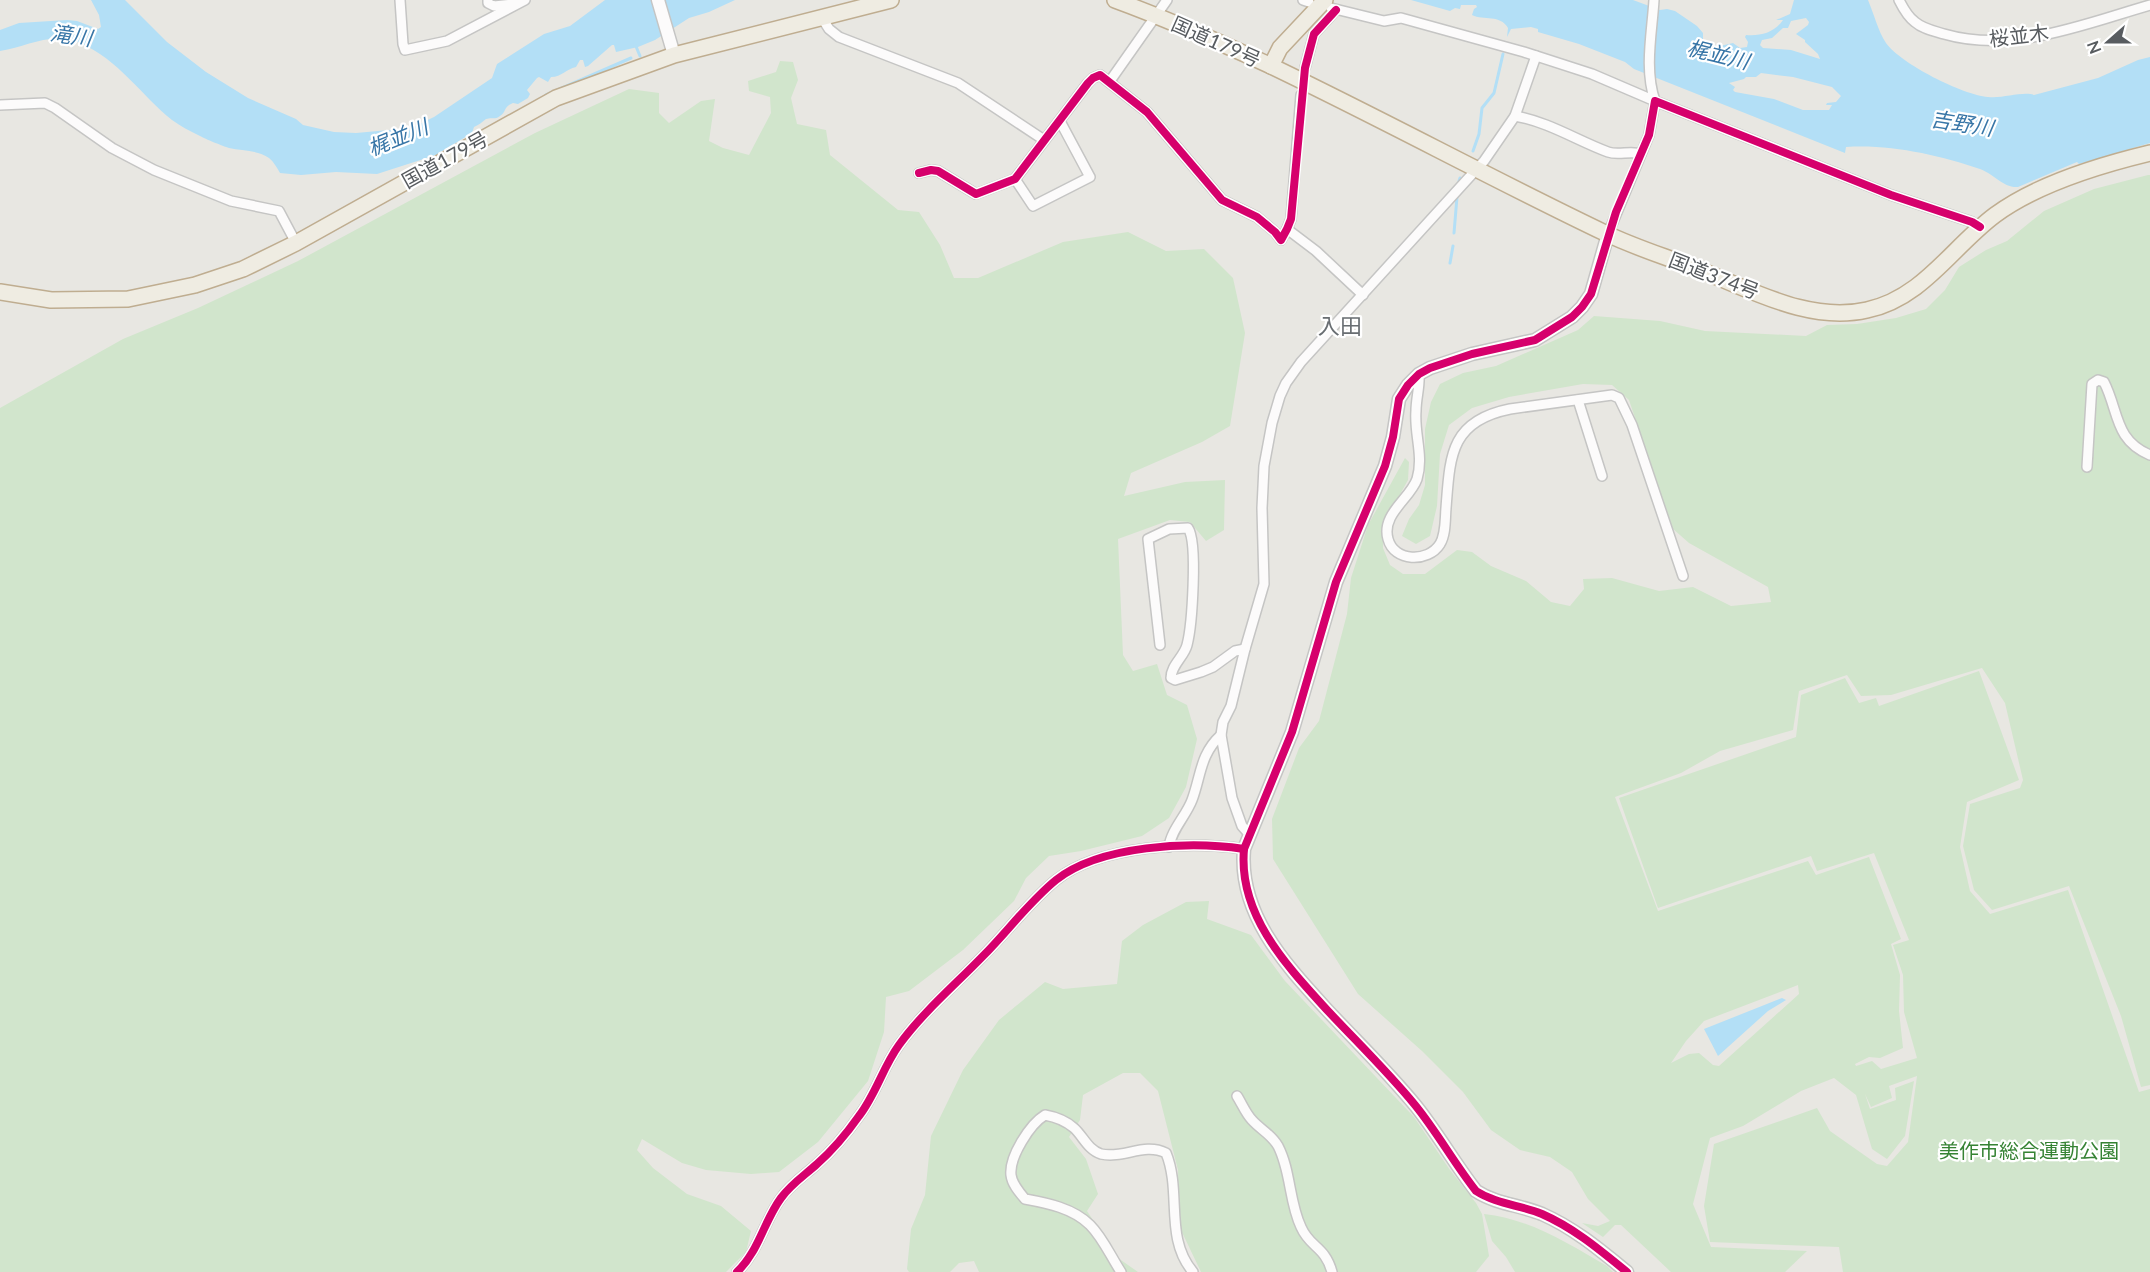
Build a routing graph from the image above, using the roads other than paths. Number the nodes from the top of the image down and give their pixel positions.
1 (400, 0) edge
2 (488, 0) edge
3 (658, 0) edge
4 (891, 0) edge
5 (1115, 0) edge
6 (1167, 0) edge
7 (1654, 0) edge
8 (1899, 0) edge
9 (521, 2) edge
10 (2150, 5) edge
11 (1330, 6) edge
12 (1157, 16) junction
13 (822, 18) junction
14 (674, 55) junction
15 (1536, 56) junction
16 (1271, 66) junction
17 (1305, 68) dead end
18 (1110, 81) junction
19 (1301, 95) dead end
20 (1655, 100) junction
21 (0, 105) edge
22 (1515, 116) junction
23 (1060, 121) junction
24 (1044, 140) junction
25 (2150, 153) edge
26 (1641, 154) junction
27 (1476, 168) junction
28 (919, 173) dead end
29 (1015, 179) junction
30 (1980, 227) junction
31 (1287, 229) junction
32 (1608, 234) junction
33 (296, 243) junction
34 (0, 292) edge
35 (1363, 295) junction
36 (1419, 374) junction
37 (1578, 400) junction
38 (2150, 455) edge
39 (2087, 467) dead end
40 (1602, 476) dead end
41 (1683, 576) dead end
42 (1160, 645) dead end
43 (1245, 649) junction
44 (1221, 735) junction
45 (1250, 835) junction
46 (1169, 847) junction
47 (1245, 849) junction
48 (1237, 1096) dead end
49 (737, 1272) edge
50 (1121, 1272) edge
51 (1193, 1272) edge
52 (1332, 1272) edge
53 (1628, 1272) edge

1 - 9 street
2 - 9 street
3 - 14 street
4 - 13 highway, 国道179号
5 - 12 highway, 国道179号
6 - 12 street
7 - 20 street
8 - 10 street, 桜並木
11 - 15 street
11 - 16 highway, 国道179号
11 - 17 street
12 - 16 highway, 国道179号
12 - 18 street
13 - 14 highway, 国道179号
13 - 24 street
14 - 33 highway, 国道179号
15 - 20 street
15 - 22 street
16 - 27 highway, 国道374号
18 - 23 street
18 - 31 street
19 - 31 street
20 - 26 street
20 - 30 street
21 - 33 street
22 - 26 street
22 - 27 street
23 - 24 street
23 - 29 street
24 - 29 street
25 - 30 highway, 国道374号
26 - 32 street
27 - 32 highway, 国道374号
27 - 35 street
28 - 29 street
30 - 32 highway, 国道374号
31 - 35 street
32 - 36 street
33 - 34 highway, 国道179号
35 - 43 street
36 - 37 street
36 - 45 street
37 - 40 street
37 - 41 street
38 - 39 street
42 - 43 street
43 - 44 street
44 - 45 street
44 - 46 street
45 - 47 street
46 - 47 street
46 - 49 street
47 - 53 street
48 - 52 street
50 - 51 street

